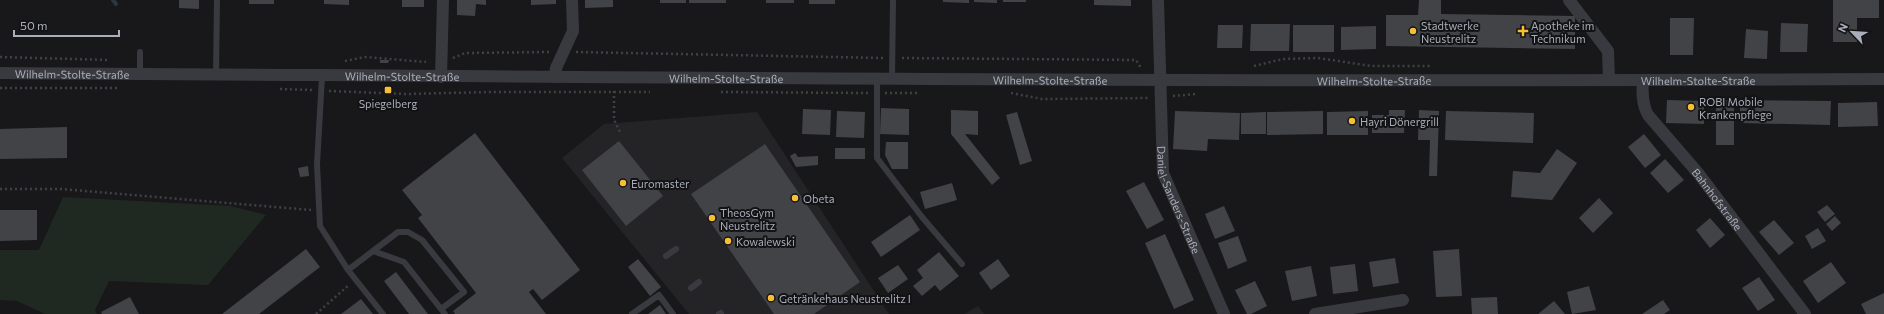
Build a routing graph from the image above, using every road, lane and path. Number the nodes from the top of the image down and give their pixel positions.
1 (217, 0) edge
2 (443, 0) edge
3 (572, 0) edge
4 (893, 0) edge
5 (1158, 0) edge
6 (1569, 0) edge
7 (140, 52) dead end
8 (563, 52) junction
9 (0, 57) edge
10 (893, 58) junction
11 (112, 61) dead end
12 (441, 62) junction
13 (1143, 70) dead end
14 (0, 73) edge
15 (140, 74) junction
16 (216, 75) junction
17 (322, 76) junction
18 (441, 77) junction
19 (555, 78) junction
20 (614, 78) junction
21 (878, 78) junction
22 (892, 78) junction
23 (1160, 79) junction
24 (1884, 79) edge
25 (1609, 80) junction
26 (1642, 81) junction
27 (0, 88) edge
28 (122, 88) dead end
29 (274, 89) dead end
30 (321, 91) junction
31 (348, 92) dead end
32 (621, 134) dead end
33 (0, 189) edge
34 (319, 211) junction
35 (676, 249) dead end
36 (373, 251) junction
37 (666, 256) dead end
38 (962, 264) dead end
39 (348, 270) junction
40 (356, 280) junction
41 (699, 282) dead end
42 (691, 288) dead end
43 (1403, 300) dead end
44 (443, 311) edge
45 (316, 314) edge
46 (383, 314) edge
47 (632, 314) edge
48 (673, 314) edge
49 (1224, 314) edge
50 (1315, 314) edge
51 (1805, 314) edge

1 - 16 lane
2 - 12 street
3 - 8 street
4 - 10 lane
5 - 23 street, Daniel-Sanders-Straße
6 - 25 street
7 - 15 lane
8 - 10 path
8 - 12 path
8 - 19 street
9 - 11 path
10 - 13 path
10 - 22 lane
12 - 18 street
14 - 15 street, Wilhelm-Stolte-Straße
15 - 16 street, Wilhelm-Stolte-Straße
16 - 17 street, Wilhelm-Stolte-Straße
17 - 18 street, Wilhelm-Stolte-Straße
17 - 30 lane
18 - 19 street, Wilhelm-Stolte-Straße
19 - 20 street, Wilhelm-Stolte-Straße
20 - 21 street, Wilhelm-Stolte-Straße
20 - 32 path
21 - 22 street, Wilhelm-Stolte-Straße
21 - 38 lane
22 - 23 street, Wilhelm-Stolte-Straße
23 - 25 street, Wilhelm-Stolte-Straße
23 - 49 street, Daniel-Sanders-Straße
24 - 26 street, Wilhelm-Stolte-Straße
25 - 26 street, Wilhelm-Stolte-Straße
26 - 51 street, Bahnhofstraße
27 - 28 path
29 - 30 path
30 - 31 path
30 - 34 lane
33 - 34 path
34 - 39 lane
35 - 37 lane
36 - 39 lane
36 - 44 lane
36 - 44 lane
39 - 40 lane
40 - 45 path
40 - 46 lane
41 - 42 lane
43 - 50 street
47 - 48 lane

